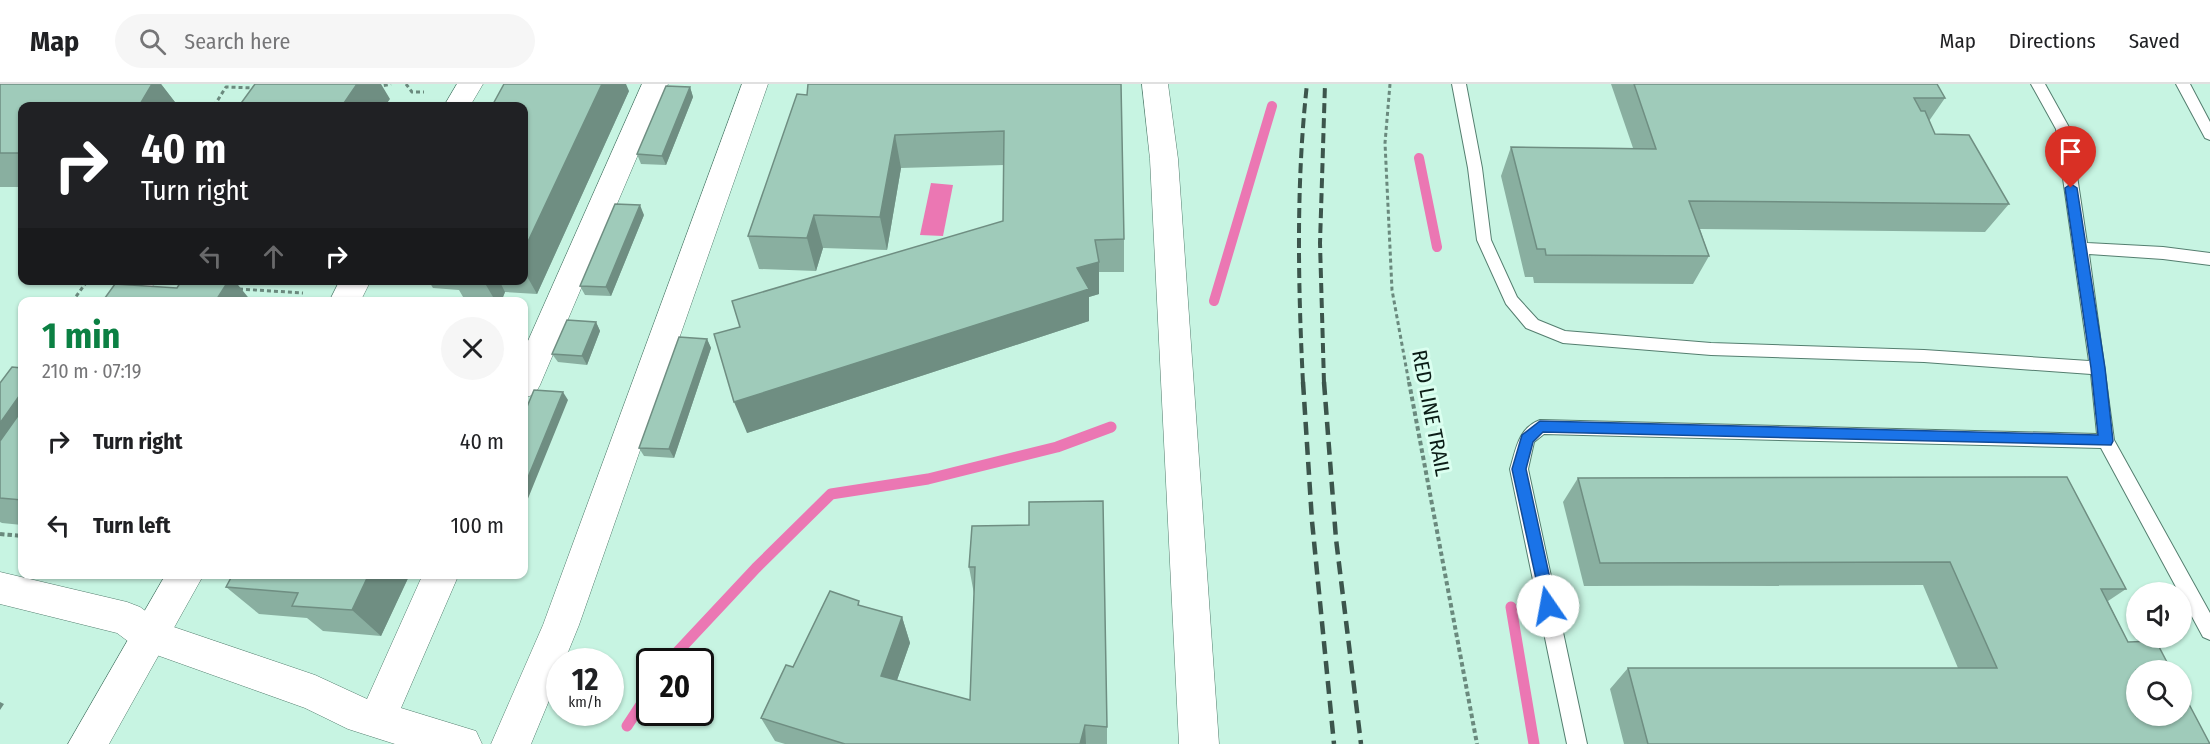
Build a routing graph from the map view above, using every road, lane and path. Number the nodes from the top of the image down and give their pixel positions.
1 (391, 84) edge
2 (406, 84) edge
3 (470, 84) edge
4 (655, 84) edge
5 (755, 84) edge
6 (1155, 84) edge
7 (1389, 84) edge
8 (1459, 84) edge
9 (2038, 84) edge
10 (2183, 84) edge
11 (257, 88) edge
12 (368, 88) dead end
13 (424, 92) dead end
14 (217, 102) edge
15 (459, 102) edge
16 (2210, 135) edge
17 (2080, 248) junction
18 (2210, 259) edge
19 (231, 289) dead end
20 (303, 293) dead end
21 (2098, 368) junction
22 (528, 376) edge
23 (2106, 441) junction
24 (0, 534) edge
25 (18, 536) edge
26 (183, 579) edge
27 (439, 579) edge
28 (0, 588) edge
29 (2210, 631) edge
30 (150, 636) junction
31 (377, 720) junction
32 (88, 744) edge
33 (462, 744) edge
34 (511, 744) edge
35 (1199, 744) edge
36 (1477, 744) edge
37 (1577, 744) edge

1 - 12 path
2 - 13 path
3 - 15 street
4 - 22 street
5 - 34 street
6 - 35 street
7 - 36 path, RED LINE TRAIL
8 - 21 lane
9 - 17 lane
10 - 16 lane
11 - 14 path
17 - 18 lane
17 - 21 lane
19 - 20 path
21 - 23 lane
23 - 29 lane
23 - 37 lane
24 - 25 path
26 - 30 street
27 - 31 street
28 - 30 street
30 - 31 street
30 - 32 street
31 - 33 street

